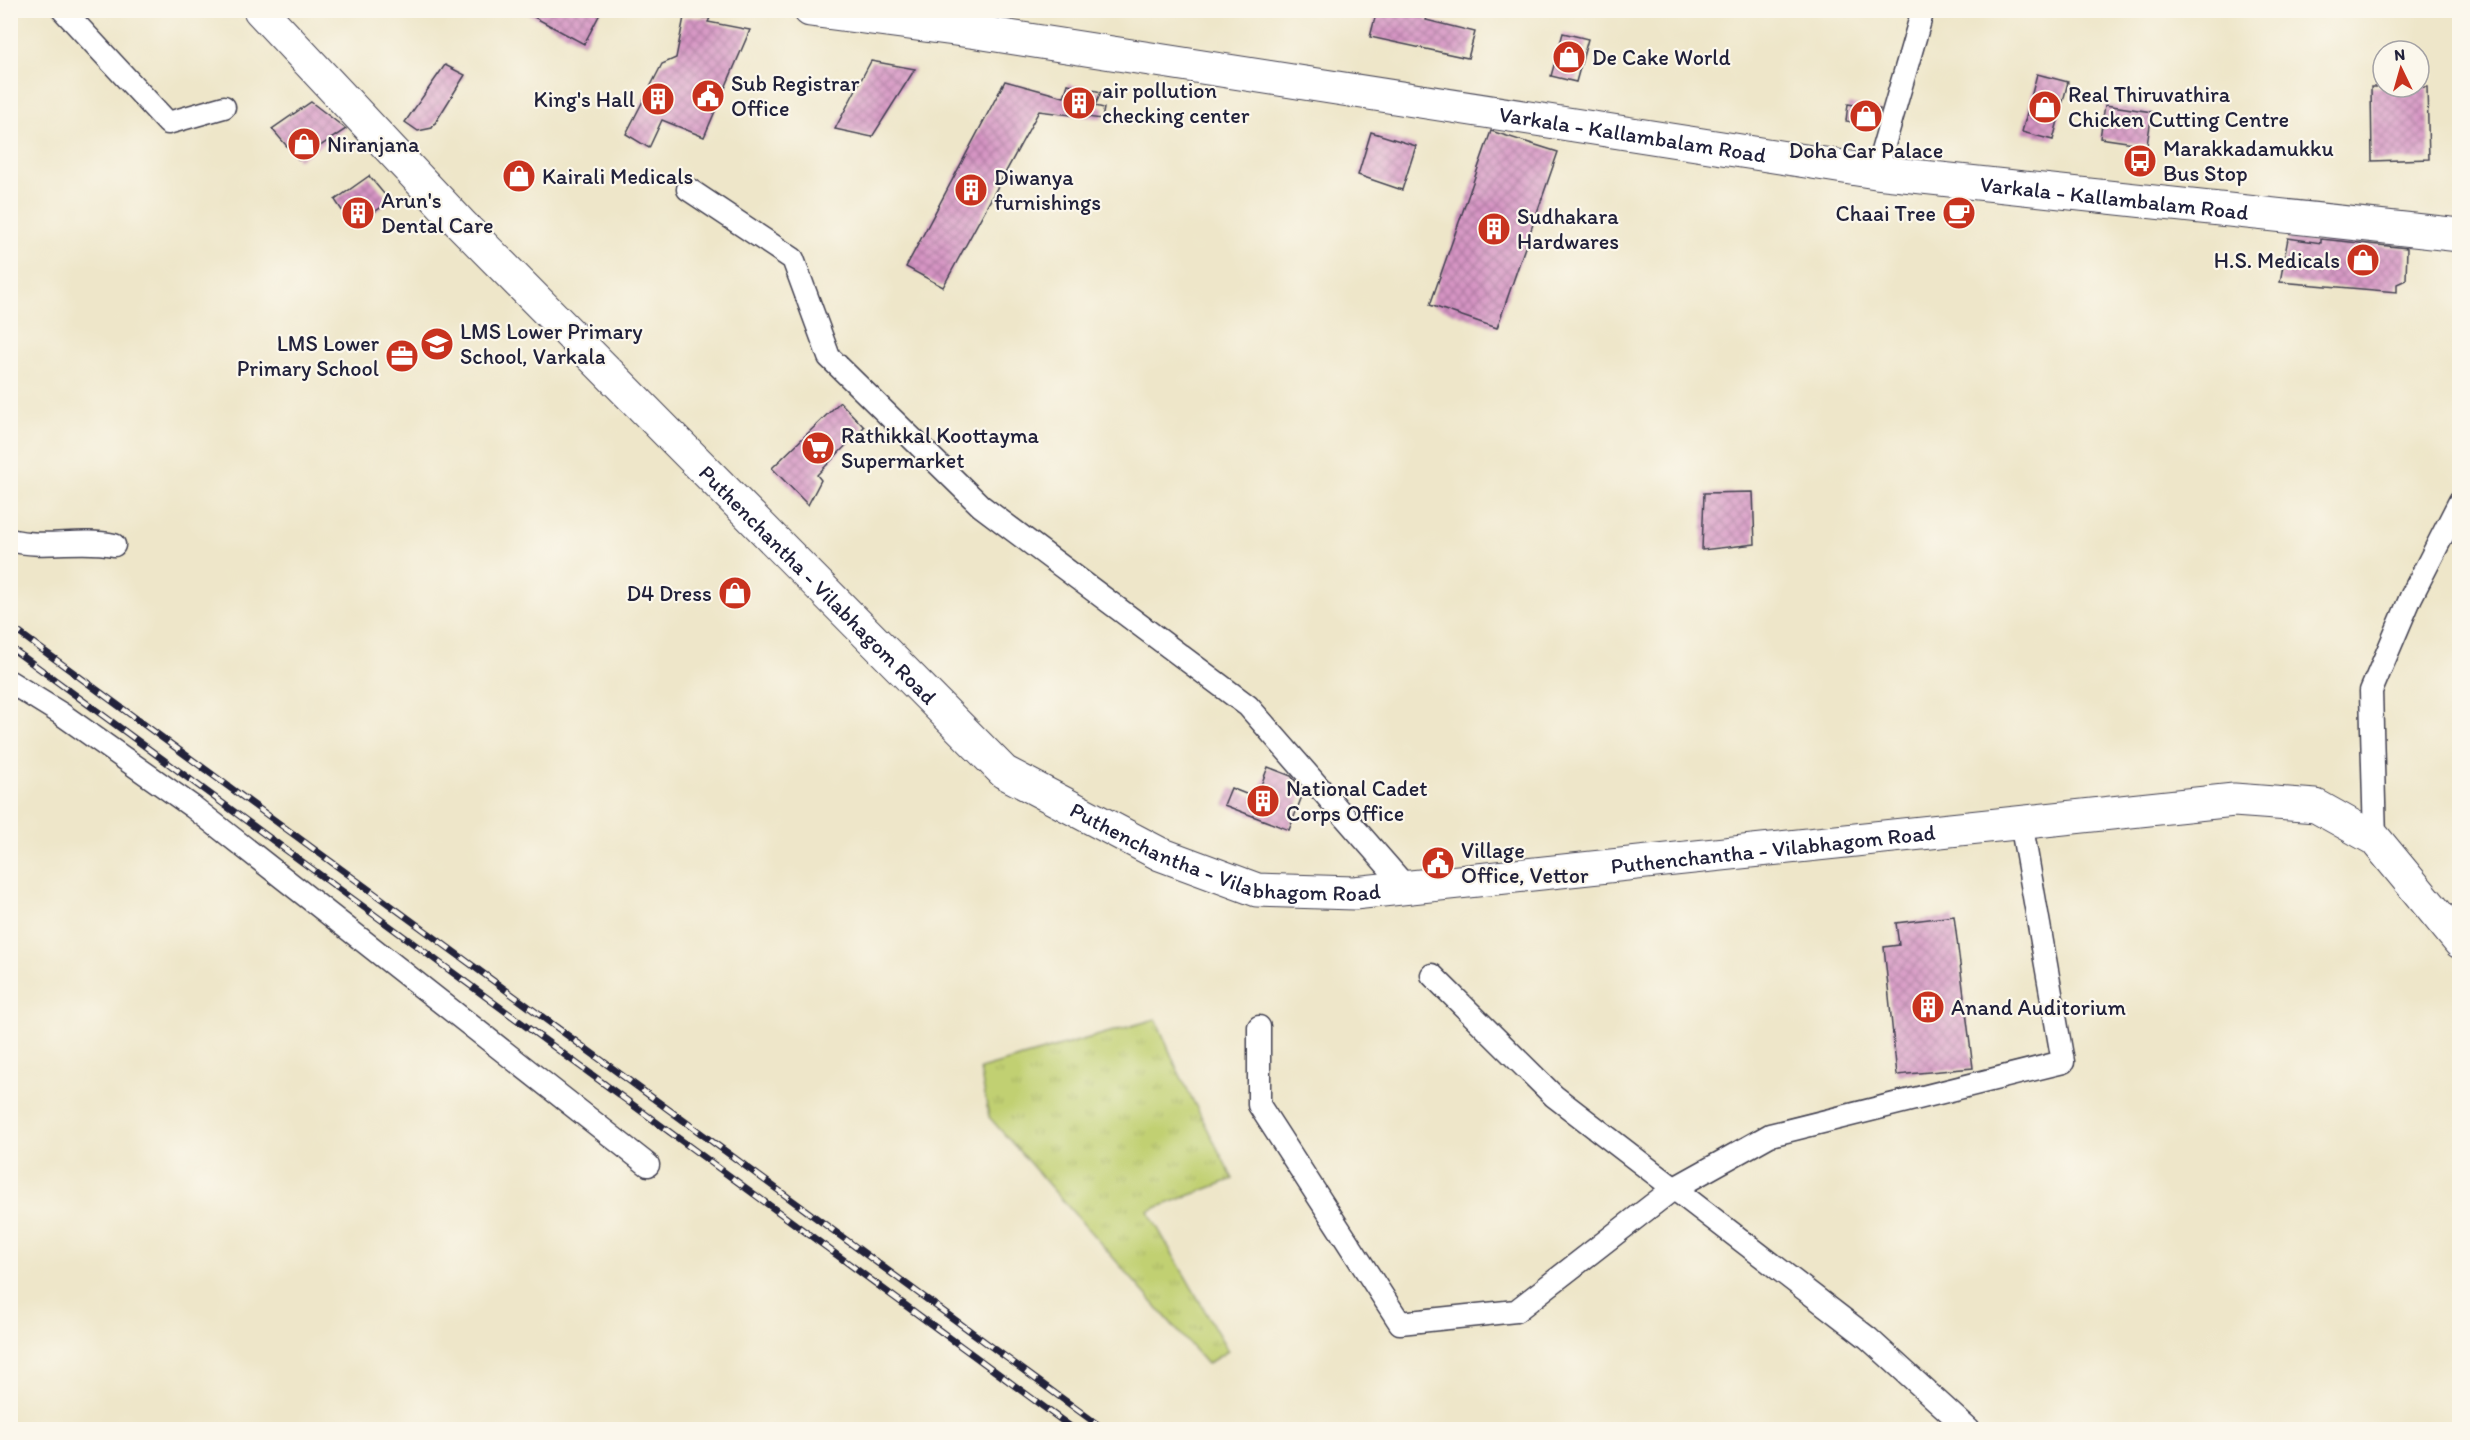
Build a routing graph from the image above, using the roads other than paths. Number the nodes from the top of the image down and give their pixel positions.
1 (63, 10) edge
2 (260, 10) edge
3 (810, 10) edge
4 (1923, 10) edge
5 (986, 21) edge
6 (224, 107) dead end
7 (1875, 172) junction
8 (688, 189) dead end
9 (2460, 213) edge
10 (2404, 229) junction
11 (2460, 235) edge
12 (2460, 501) edge
13 (10, 540) edge
14 (114, 545) dead end
15 (10, 682) edge
16 (2021, 822) junction
17 (2375, 839) junction
18 (1406, 887) junction
19 (2460, 942) edge
20 (1432, 975) dead end
21 (1259, 1027) dead end
22 (648, 1165) dead end
23 (1673, 1189) junction
24 (1969, 1430) edge

1 - 6 street
2 - 18 main road, Puthenchantha - Vilabhagom Road
3 - 5 main road, Varkala - Kallambalam Road
4 - 7 street
5 - 7 main road, Varkala - Kallambalam Road
7 - 10 main road, Varkala - Kallambalam Road
8 - 18 street
9 - 10 main road
10 - 11 main road, Varkala - Kallambalam Road
12 - 17 street
13 - 14 street
15 - 22 street
16 - 17 main road, Puthenchantha - Vilabhagom Road
16 - 18 main road, Puthenchantha - Vilabhagom Road
16 - 23 street
17 - 19 main road, Puthenchantha - Vilabhagom Road
20 - 23 street
21 - 23 street
23 - 24 street

